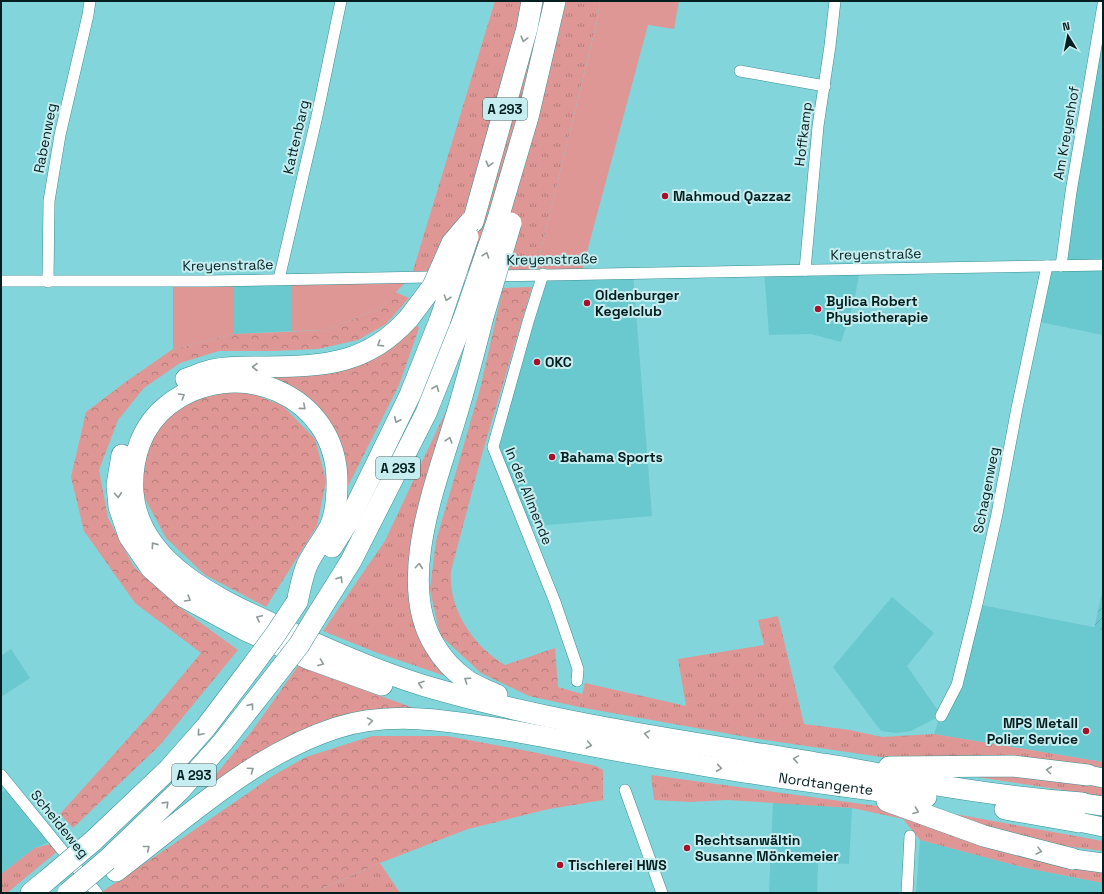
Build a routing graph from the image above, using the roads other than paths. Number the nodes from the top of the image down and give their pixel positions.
1 (90, 1) edge
2 (341, 1) edge
3 (532, 1) edge
4 (555, 1) edge
5 (835, 1) edge
6 (1103, 5) edge
7 (740, 71) dead end
8 (825, 86) junction
9 (473, 220) junction
10 (1047, 266) junction
11 (1061, 266) junction
12 (1103, 266) edge
13 (805, 270) junction
14 (543, 274) junction
15 (279, 279) junction
16 (1, 282) edge
17 (48, 282) junction
18 (473, 318) junction
19 (297, 602) junction
20 (577, 681) dead end
21 (941, 716) dead end
22 (554, 717) junction
23 (550, 737) junction
24 (830, 774) junction
25 (1, 775) edge
26 (1096, 776) edge
27 (625, 790) dead end
28 (1103, 806) edge
29 (1080, 813) junction
30 (1103, 826) edge
31 (910, 836) dead end
32 (1073, 859) joint
33 (1103, 863) edge
34 (112, 866) junction
35 (31, 893) edge
36 (68, 893) edge
37 (88, 893) edge
38 (97, 893) edge
39 (662, 893) edge
40 (906, 893) edge

1 - 17 street, Rabenweg
2 - 15 street, Kattenbarg
3 -> 9 highway, A 293
18 -> 4 highway, A 293, bridge
5 - 8 street, Hoffkamp
6 - 11 street, Am Kreyenhof
7 - 8 street
8 - 13 street, Hoffkamp
9 -> 19 highway, A 293, bridge
9 -> 23 highway, bridge
10 - 11 street, Kreyenstraße
10 - 13 street, Kreyenstraße
10 - 21 street, Schagenweg
11 - 12 street, Kreyenstraße
13 - 14 street, Kreyenstraße
14 - 15 street, Kreyenstraße
14 - 20 street, In der Allmende
15 - 17 street, Kreyenstraße
16 - 17 street, Kreyenstraße
22 -> 18 highway
34 -> 18 highway, A 293, bridge
22 -> 19 highway
19 -> 35 highway, A 293, bridge
24 -> 22 highway, Nordtangente
23 -> 24 highway, Nordtangente
34 -> 23 highway
26 -> 24 highway
24 - 29 highway, Nordtangente
24 -> 32 highway
25 - 38 street, Scheideweg
27 - 39 street
28 - 29 highway, Nordtangente
29 - 30 highway, Nordtangente
31 - 40 street
32 - 33 highway
34 - 36 highway, A 293, bridge
34 - 37 highway

